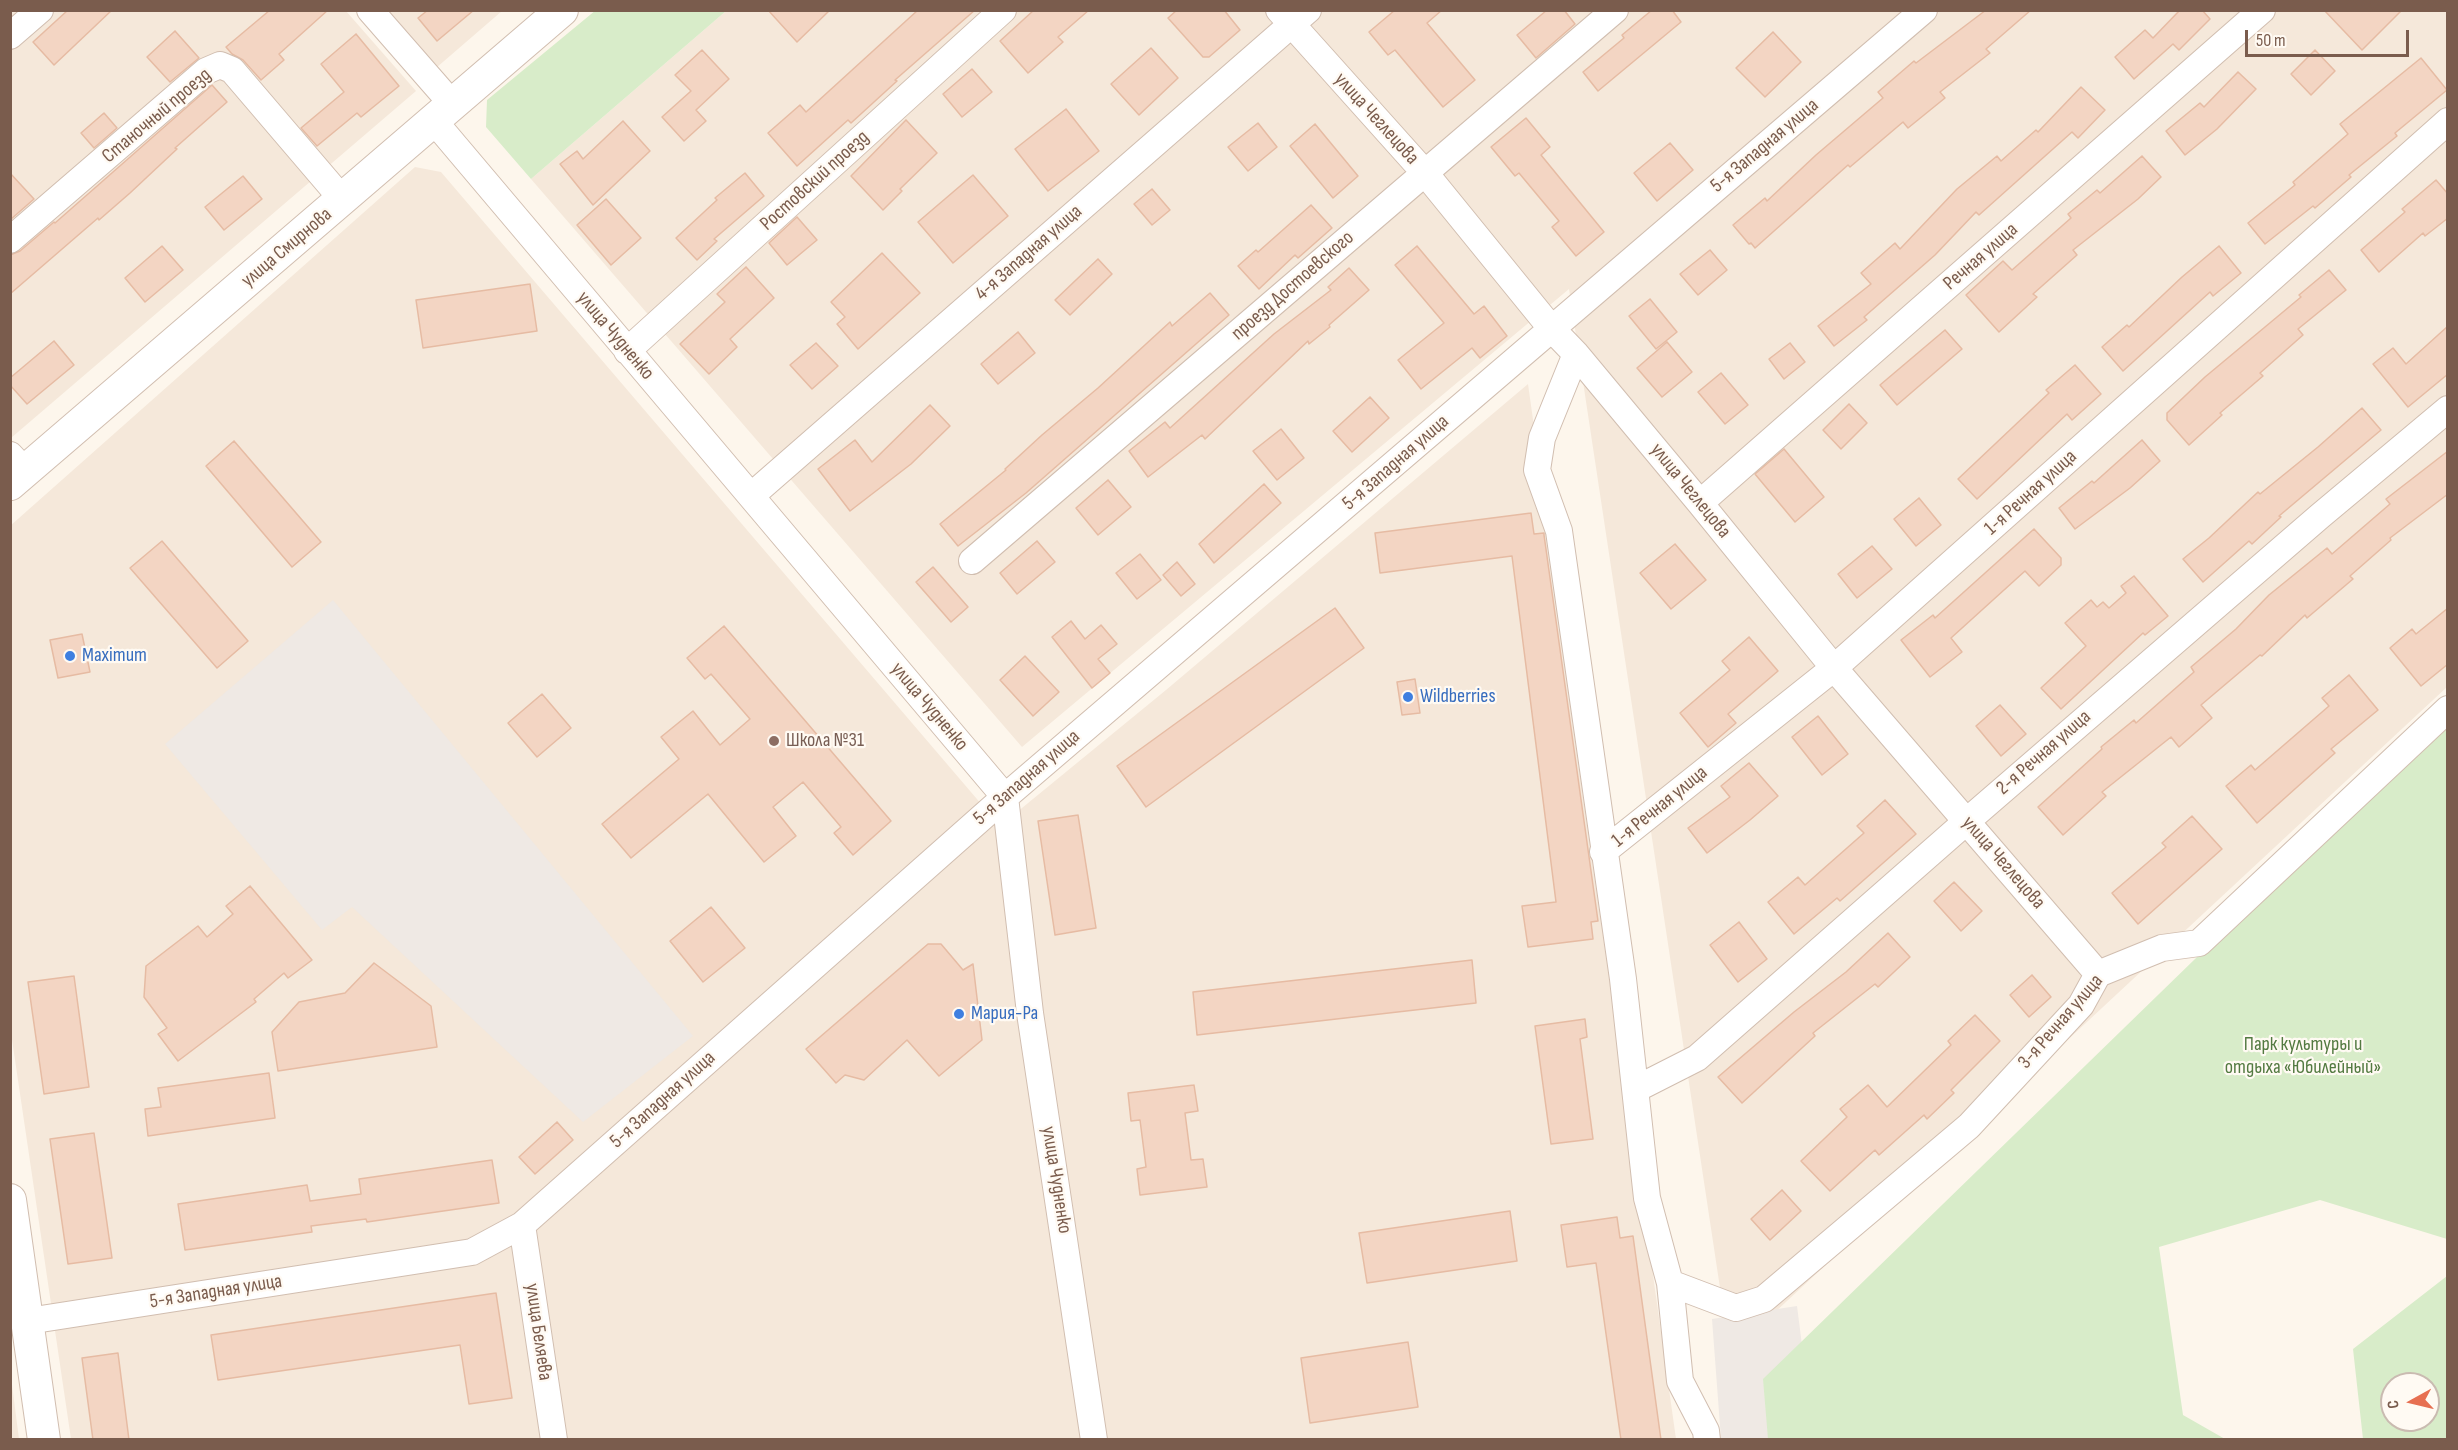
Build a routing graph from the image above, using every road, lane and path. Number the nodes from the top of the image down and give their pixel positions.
1 (40, 10) edge
2 (370, 10) edge
3 (562, 10) edge
4 (1003, 10) edge
5 (1615, 10) edge
6 (1924, 10) edge
7 (2262, 10) edge
8 (1293, 15) edge
9 (10, 36) edge
10 (444, 113) junction
11 (2448, 121) edge
12 (1425, 173) junction
13 (343, 200) junction
14 (10, 240) edge
15 (1551, 328) junction
16 (627, 351) junction
17 (1576, 354) junction
18 (2448, 409) edge
19 (15, 470) edge
20 (751, 496) junction
21 (1700, 503) junction
22 (972, 561) dead end
23 (1834, 668) junction
24 (2448, 709) edge
25 (1005, 797) junction
26 (1967, 821) junction
27 (1604, 852) junction
28 (2098, 974) junction
29 (1636, 1089) junction
30 (10, 1200) edge
31 (522, 1225) junction
32 (1670, 1283) junction
33 (28, 1321) junction
34 (44, 1440) edge
35 (554, 1440) edge
36 (1094, 1440) edge
37 (1707, 1440) edge

1 - 9 street
2 - 10 street, улица Чудненко
3 - 10 street, улица Смирнова
4 - 16 street, Ростовский проезд
5 - 12 street, проезд Достоевского
6 - 15 street, 5-я Западная улица
7 - 21 street, Речная улица
8 - 12 street, улица Чеглецова
8 - 20 street, 4-я Западная улица
10 - 13 street, улица Смирнова
10 - 16 street, улица Чудненко
11 - 23 street, 1-я Речная улица
12 - 15 street, улица Чеглецова
12 - 22 street, проезд Достоевского
13 - 14 street, Станочный проезд
13 - 19 street, улица Смирнова
15 - 17 street, улица Чеглецова
15 - 25 street, 5-я Западная улица
16 - 20 street, улица Чудненко
17 - 21 street, улица Чеглецова
17 - 27 street
18 - 26 street, 2-я Речная улица
20 - 25 street, улица Чудненко
21 - 23 street, улица Чеглецова
23 - 26 street, улица Чеглецова
23 - 27 street, 1-я Речная улица
24 - 28 street, 3-я Речная улица
25 - 31 street, 5-я Западная улица
25 - 36 street, улица Чудненко
26 - 28 street, улица Чеглецова
26 - 29 street, 2-я Речная улица
27 - 29 street
28 - 32 street, 3-я Речная улица
29 - 32 street
30 - 33 street
31 - 33 street, 5-я Западная улица
31 - 35 street, улица Беляева
32 - 37 street
33 - 34 street

